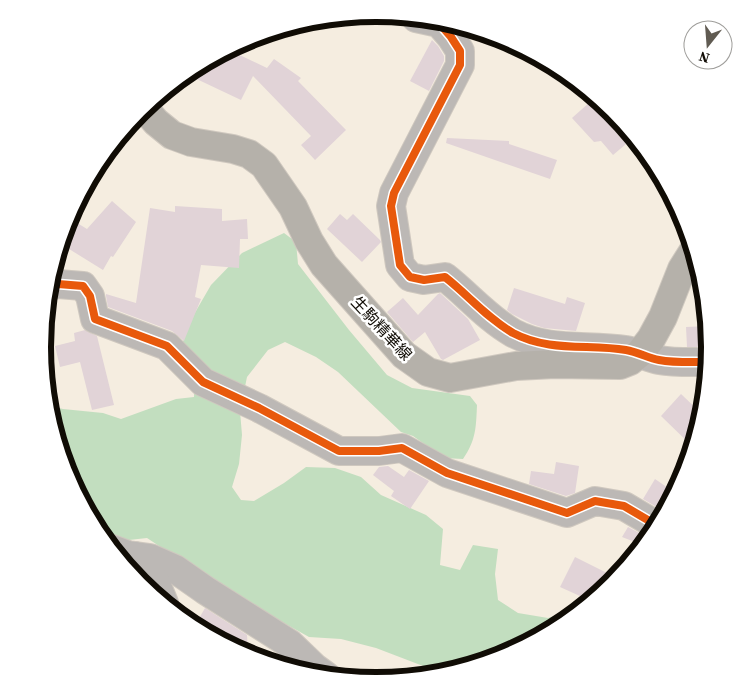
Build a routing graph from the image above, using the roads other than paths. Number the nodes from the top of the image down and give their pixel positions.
1 (445, 30) edge
2 (150, 115) edge
3 (689, 259) edge
4 (58, 284) edge
5 (640, 353) junction
6 (701, 362) edge
7 (651, 522) edge
8 (125, 552) edge
9 (127, 556) edge
10 (158, 588) edge
11 (313, 666) edge

1 - 5 street
2 - 5 main road, 生駒精華線
3 - 5 main road, 生駒精華線
4 - 7 street
5 - 6 street
8 - 11 street
9 - 10 street

